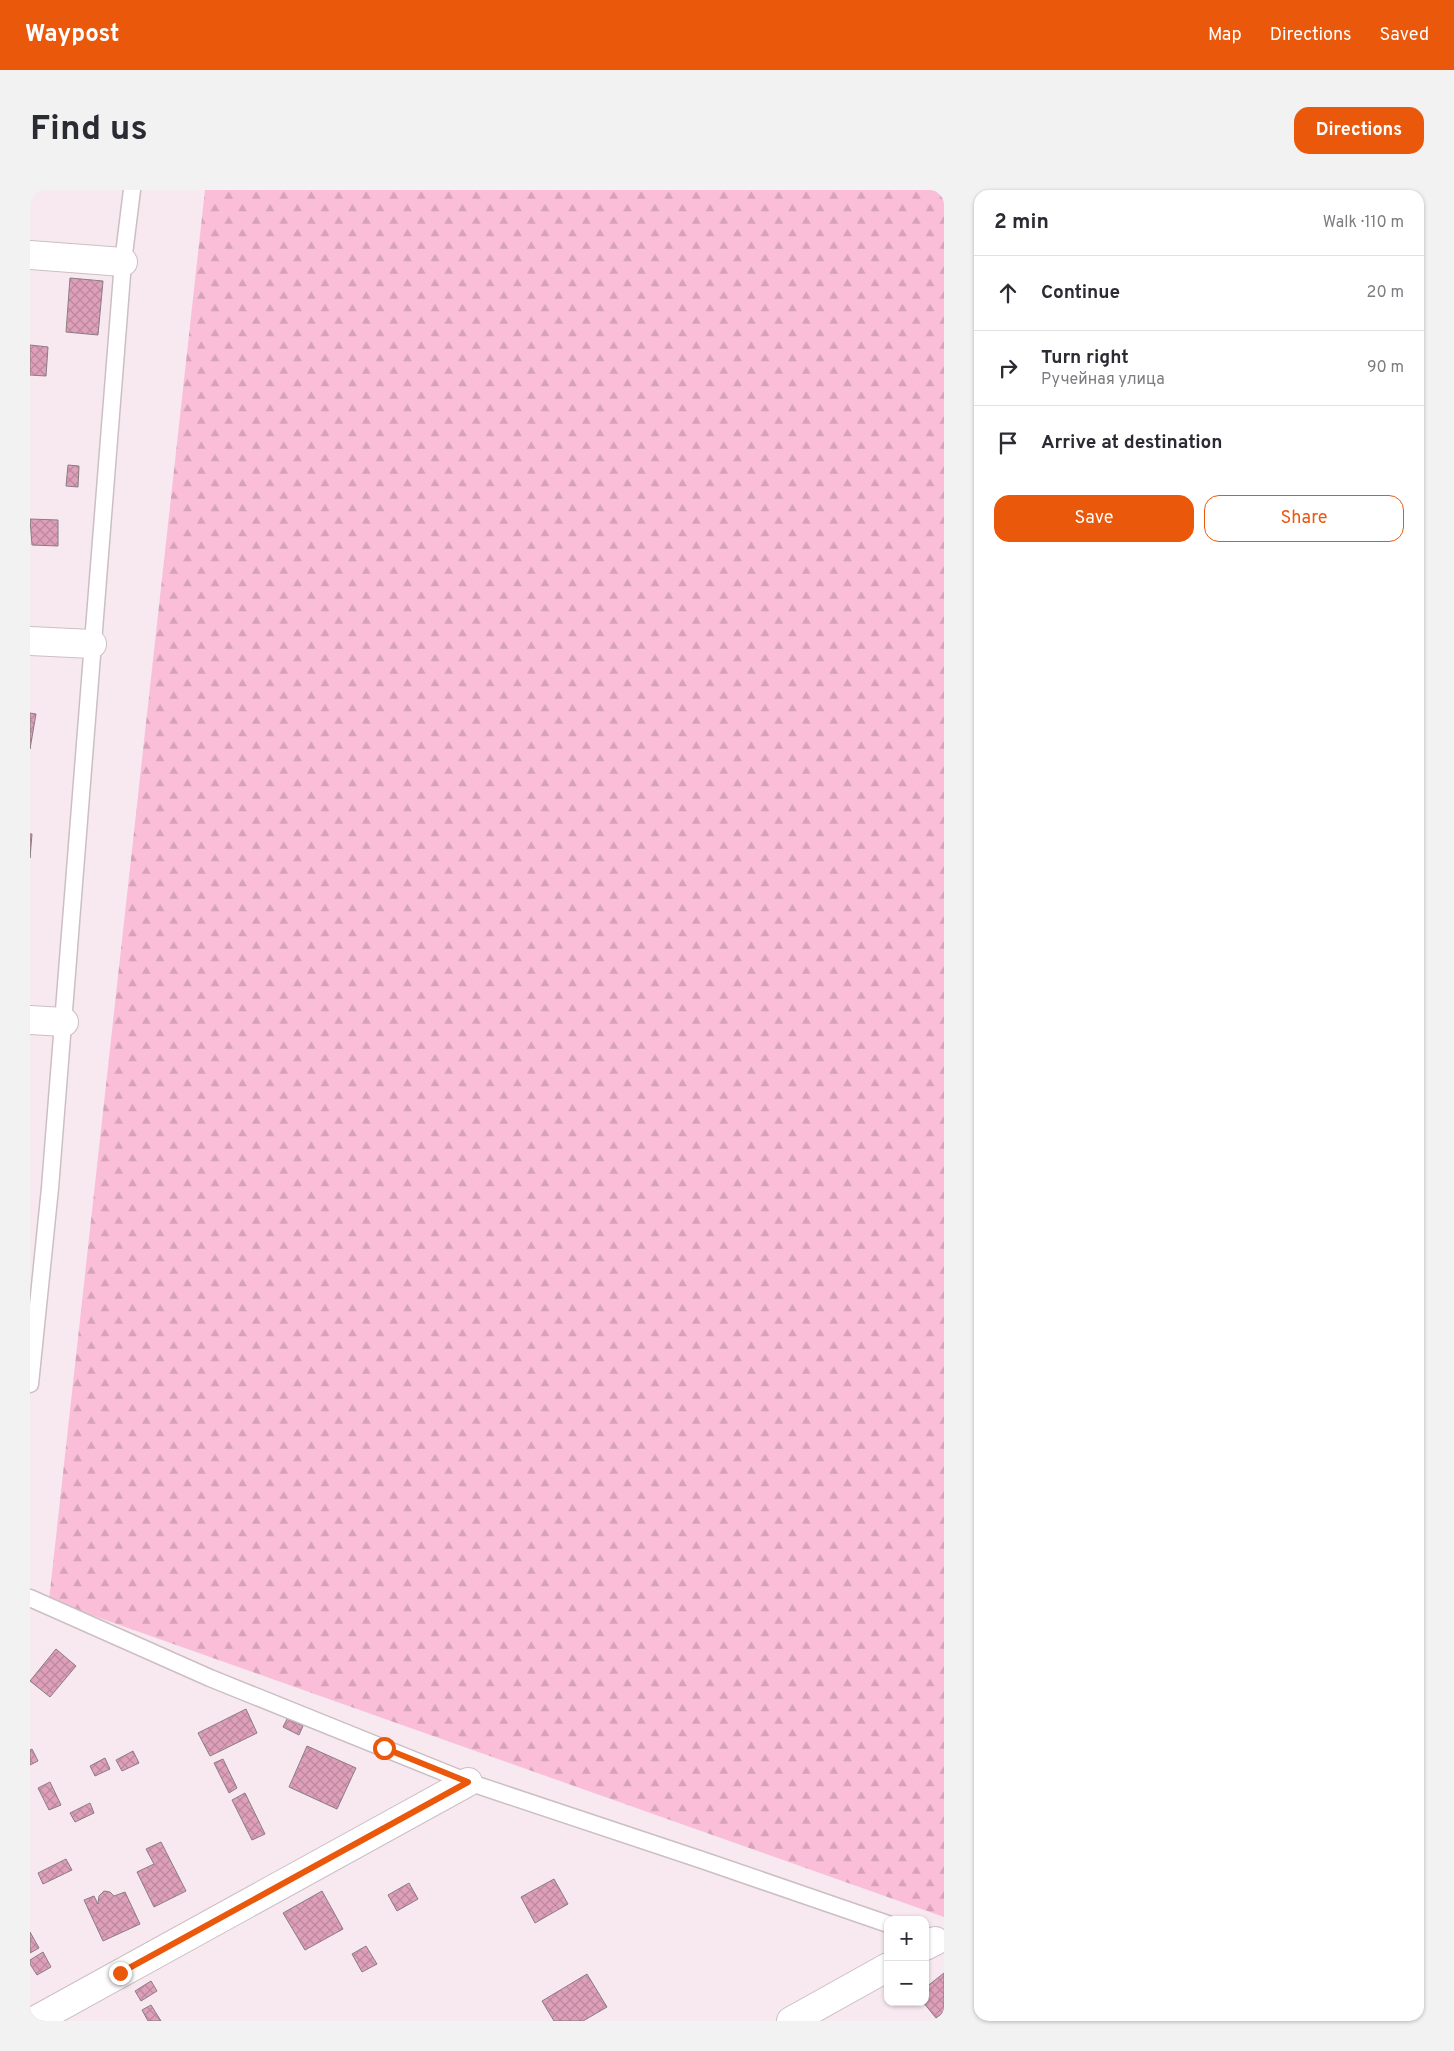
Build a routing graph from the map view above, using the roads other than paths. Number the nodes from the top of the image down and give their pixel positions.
1 (132, 190) edge
2 (30, 255) edge
3 (123, 262) junction
4 (30, 641) edge
5 (92, 644) junction
6 (30, 1020) edge
7 (64, 1022) junction
8 (30, 1384) edge
9 (30, 1598) edge
10 (468, 1782) junction
11 (884, 1923) edge
12 (884, 1969) edge
13 (34, 2021) edge
14 (791, 2021) edge

1 - 3 lane
2 - 3 street
3 - 5 lane
4 - 5 street
5 - 7 lane
6 - 7 street
7 - 8 lane
9 - 10 lane
10 - 11 lane
10 - 13 street
12 - 14 street

